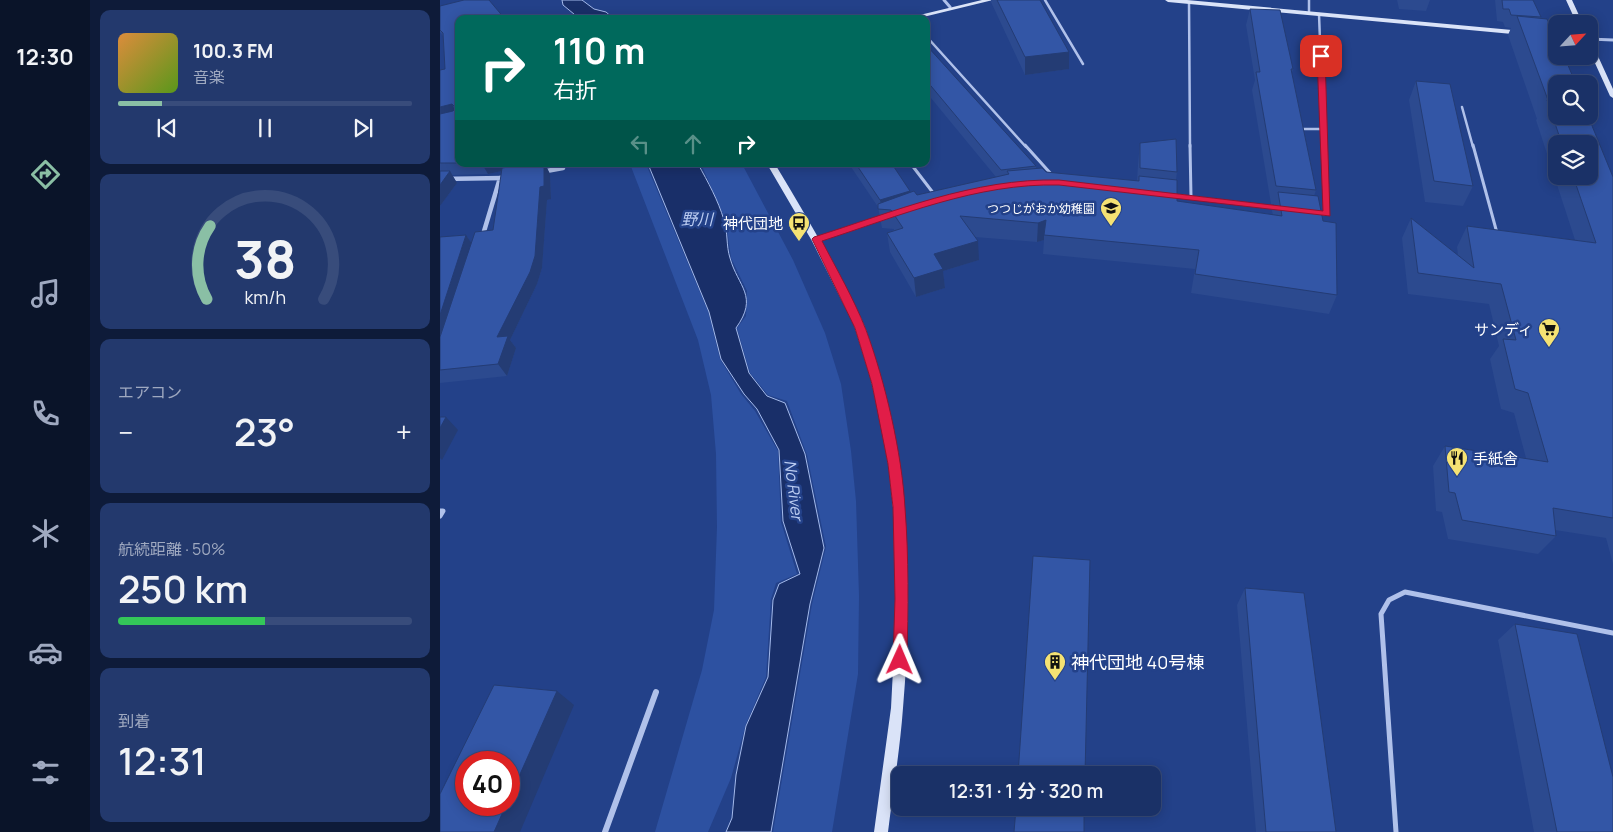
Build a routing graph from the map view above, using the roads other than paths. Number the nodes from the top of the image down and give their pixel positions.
1 (944, 0) edge
2 (990, 0) edge
3 (1045, 0) edge
4 (1168, 0) edge
5 (1309, 0) edge
6 (1569, 0) edge
7 (1189, 2) junction
8 (1216, 2) edge
9 (950, 8) junction
10 (1309, 13) junction
11 (1319, 14) junction
12 (921, 15) edge
13 (1576, 15) edge
14 (1527, 34) edge
15 (1598, 39) edge
16 (930, 40) edge
17 (1613, 40) edge
18 (1598, 63) edge
19 (1083, 64) dead end
20 (1613, 96) edge
21 (1462, 107) dead end
22 (1301, 129) edge
23 (1324, 129) junction
24 (773, 167) edge
25 (913, 167) edge
26 (563, 168) dead end
27 (536, 172) edge
28 (1052, 175) edge
29 (509, 177) edge
30 (500, 178) junction
31 (440, 179) edge
32 (1172, 195) edge
33 (1191, 198) junction
34 (938, 200) edge
35 (1279, 208) edge
36 (1308, 212) edge
37 (886, 217) edge
38 (1498, 236) edge
39 (817, 239) junction
40 (480, 243) edge
41 (440, 511) edge
42 (440, 516) edge
43 (1613, 634) edge
44 (656, 692) dead end
45 (605, 832) edge
46 (881, 832) edge
47 (1396, 832) edge

1 - 9 street
2 - 9 street
3 - 19 lane
4 - 7 street
5 - 10 lane
6 - 13 street
7 - 8 street
7 - 33 lane
8 - 10 street
9 - 12 street
10 - 11 street
11 - 14 street
11 - 23 lane
15 - 17 street
16 - 28 lane
18 - 20 street
21 - 38 lane
22 - 23 lane
23 - 36 lane
24 - 39 street
25 - 34 lane
26 - 27 street
29 - 30 street
30 - 31 street
30 - 40 street
32 - 33 lane
33 - 35 lane
37 - 39 lane
39 - 46 street
41 - 42 street
43 - 47 lane
44 - 45 street

